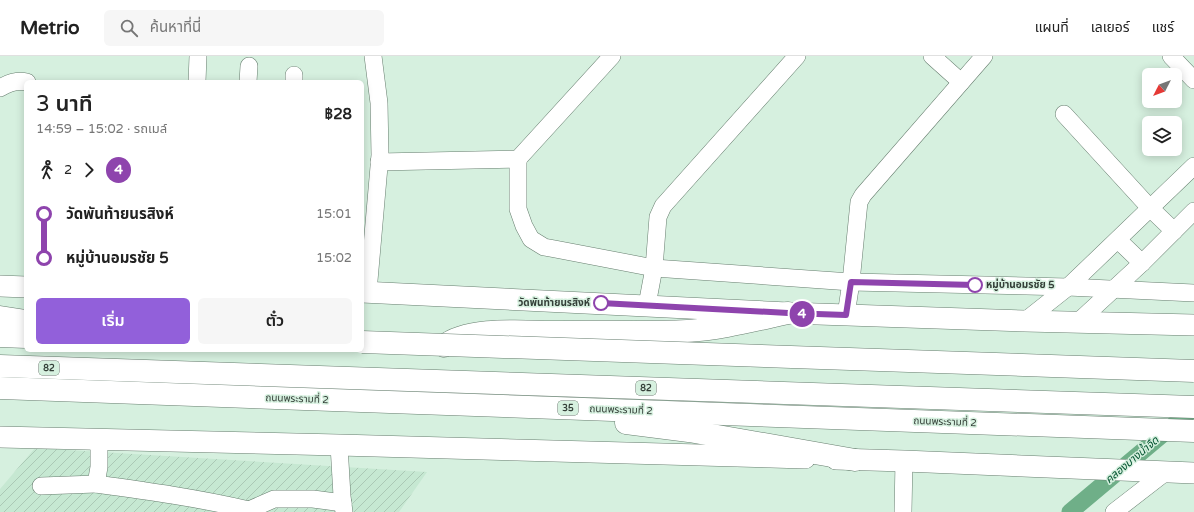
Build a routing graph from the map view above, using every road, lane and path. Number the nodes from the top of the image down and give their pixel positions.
1 (198, 56) edge
2 (373, 56) edge
3 (612, 56) edge
4 (797, 56) edge
5 (932, 56) edge
6 (984, 56) edge
7 (1171, 56) edge
8 (197, 80) edge
9 (1194, 80) edge
10 (24, 82) edge
11 (961, 82) junction
12 (0, 88) edge
13 (1064, 114) dead end
14 (518, 159) junction
15 (379, 162) junction
16 (1194, 166) edge
17 (1150, 208) junction
18 (1194, 211) edge
19 (1174, 231) junction
20 (1118, 240) junction
21 (1142, 263) junction
22 (654, 268) junction
23 (851, 282) junction
24 (0, 286) edge
25 (24, 287) edge
26 (1068, 287) junction
27 (1112, 289) junction
28 (365, 292) edge
29 (1194, 293) edge
30 (647, 306) junction
31 (788, 313) junction
32 (846, 315) junction
33 (0, 317) edge
34 (24, 321) edge
35 (1025, 321) junction
36 (1078, 322) junction
37 (1194, 325) edge
38 (0, 329) edge
39 (24, 330) edge
40 (0, 336) edge
41 (24, 337) edge
42 (364, 342) edge
43 (364, 349) edge
44 (437, 352) junction
45 (0, 366) edge
46 (98, 370) junction
47 (1194, 371) edge
48 (1194, 376) edge
49 (0, 384) edge
50 (0, 388) edge
51 (450, 404) junction
52 (1194, 407) edge
53 (1194, 431) edge
54 (0, 437) edge
55 (99, 440) junction
56 (339, 445) junction
57 (856, 460) junction
58 (904, 461) junction
59 (1158, 471) junction
60 (1194, 473) edge
61 (96, 484) junction
62 (41, 486) dead end
63 (344, 508) edge
64 (250, 511) edge
65 (903, 512) edge
66 (1114, 512) edge

1 - 8 street
2 - 15 street
3 - 14 street
4 - 22 street
5 - 11 street
6 - 11 street
7 - 9 street
10 - 12 street
11 - 23 street
13 - 17 street
14 - 15 street
14 - 22 street
15 - 28 street
16 - 17 street
17 - 19 street
17 - 20 street
18 - 19 street
19 - 21 street
20 - 21 street
20 - 26 street
21 - 27 street
22 - 23 street
22 - 30 street
23 - 26 street
23 - 32 street
24 - 25 main road
26 - 27 street
26 - 35 street
27 - 29 street
27 - 36 street
28 - 30 main road
30 - 31 main road
31 - 32 main road
31 - 44 highway
32 - 35 main road
33 - 34 highway
35 - 36 main road
36 - 37 main road
38 - 39 highway
40 - 41 highway
42 - 47 highway, bridge
43 - 44 highway
44 - 48 highway
45 - 46 highway, 82
46 - 49 highway
46 - 52 highway, 82
50 - 51 highway, ถนนพระรามที่ 2 / 35
51 - 53 highway, ถนนพระรามที่ 2 / 35
51 - 57 highway
54 - 55 main road
55 - 56 main road
55 - 61 street
56 - 57 main road
56 - 63 street
57 - 58 main road
58 - 59 main road
58 - 65 street
59 - 60 main road
59 - 66 street
61 - 62 street
61 - 64 street
63 - 64 street

